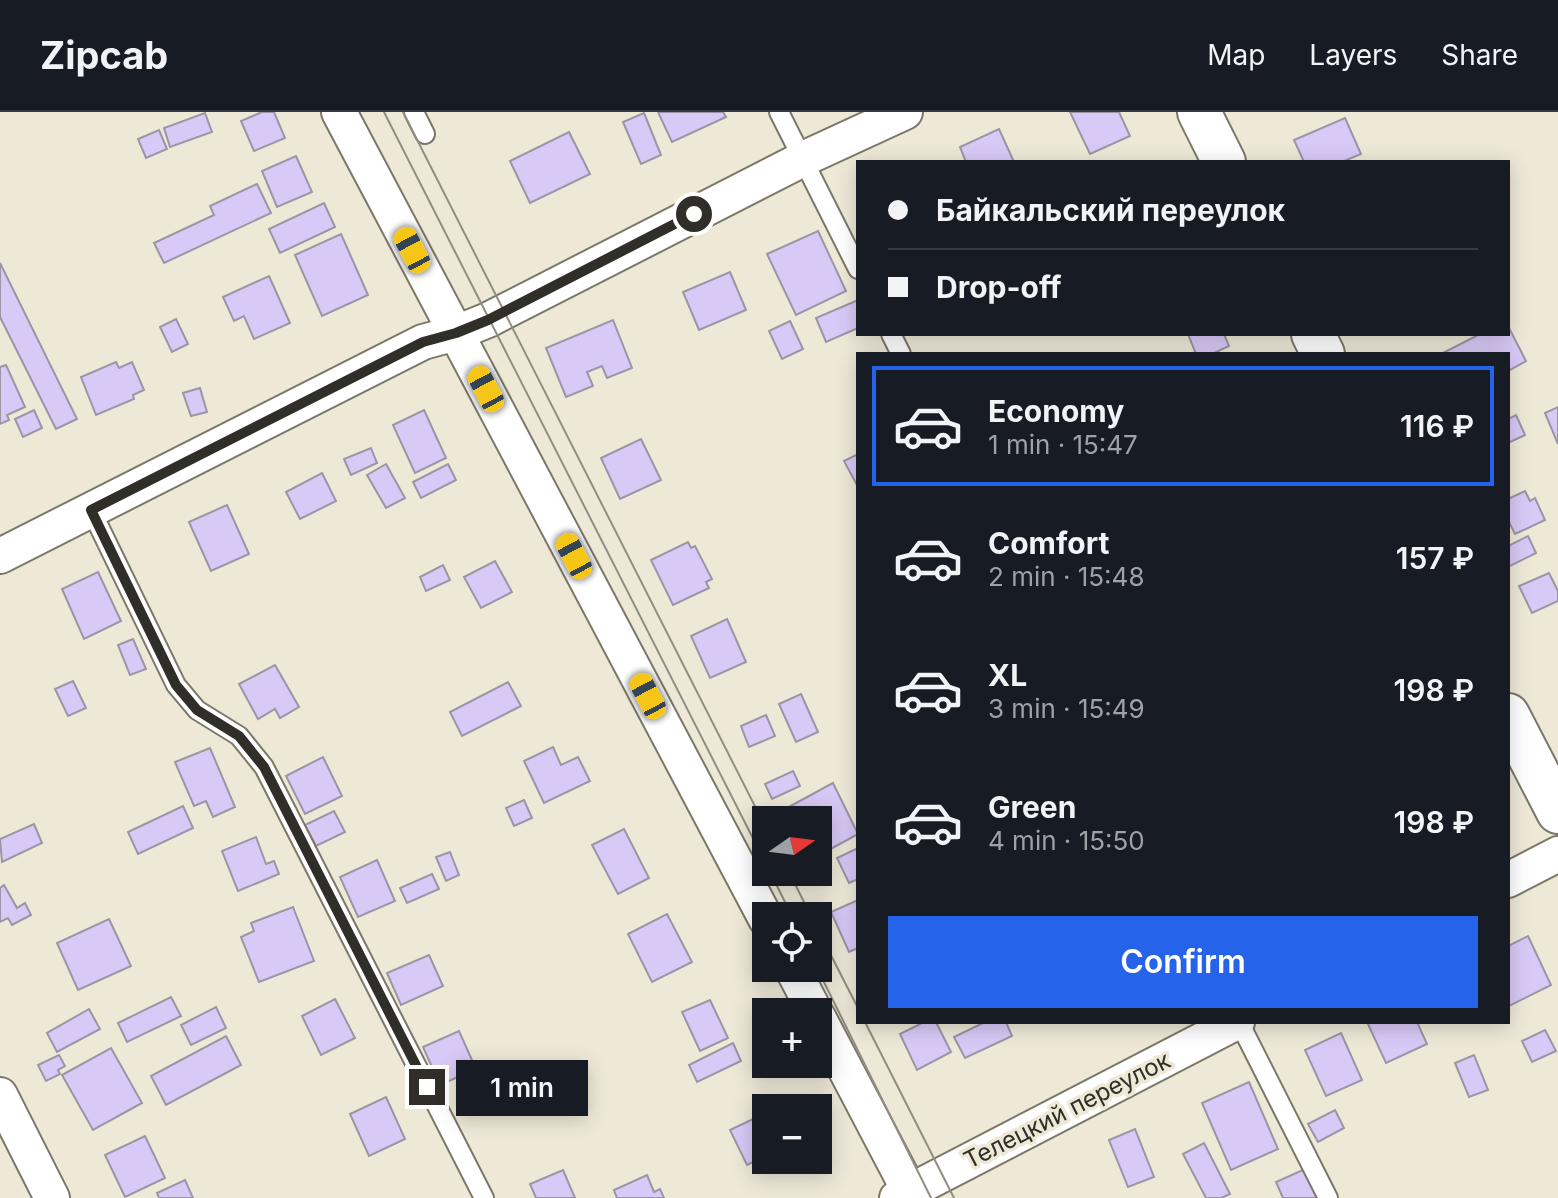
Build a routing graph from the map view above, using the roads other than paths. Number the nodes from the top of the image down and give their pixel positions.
1 (339, 112) edge
2 (414, 112) edge
3 (779, 112) edge
4 (905, 112) edge
5 (1199, 112) edge
6 (425, 134) dead end
7 (803, 159) junction
8 (1223, 160) edge
9 (856, 265) edge
10 (456, 333) junction
11 (91, 510) junction
12 (0, 556) edge
13 (1510, 719) edge
14 (1558, 812) edge
15 (1558, 854) edge
16 (1510, 879) edge
17 (757, 902) edge
18 (1234, 1024) edge
19 (1239, 1024) edge
20 (832, 1045) edge
21 (0, 1095) edge
22 (907, 1196) edge
23 (52, 1198) edge
24 (484, 1198) edge
25 (1328, 1198) edge

1 - 10 street
2 - 6 lane
3 - 7 lane
4 - 7 street
5 - 8 street
7 - 9 lane
7 - 10 street
10 - 11 street
10 - 17 street
11 - 12 street
11 - 24 lane
13 - 14 street
15 - 16 street
18 - 22 street, Телецкий переулок
19 - 25 lane
20 - 22 street
21 - 23 street

